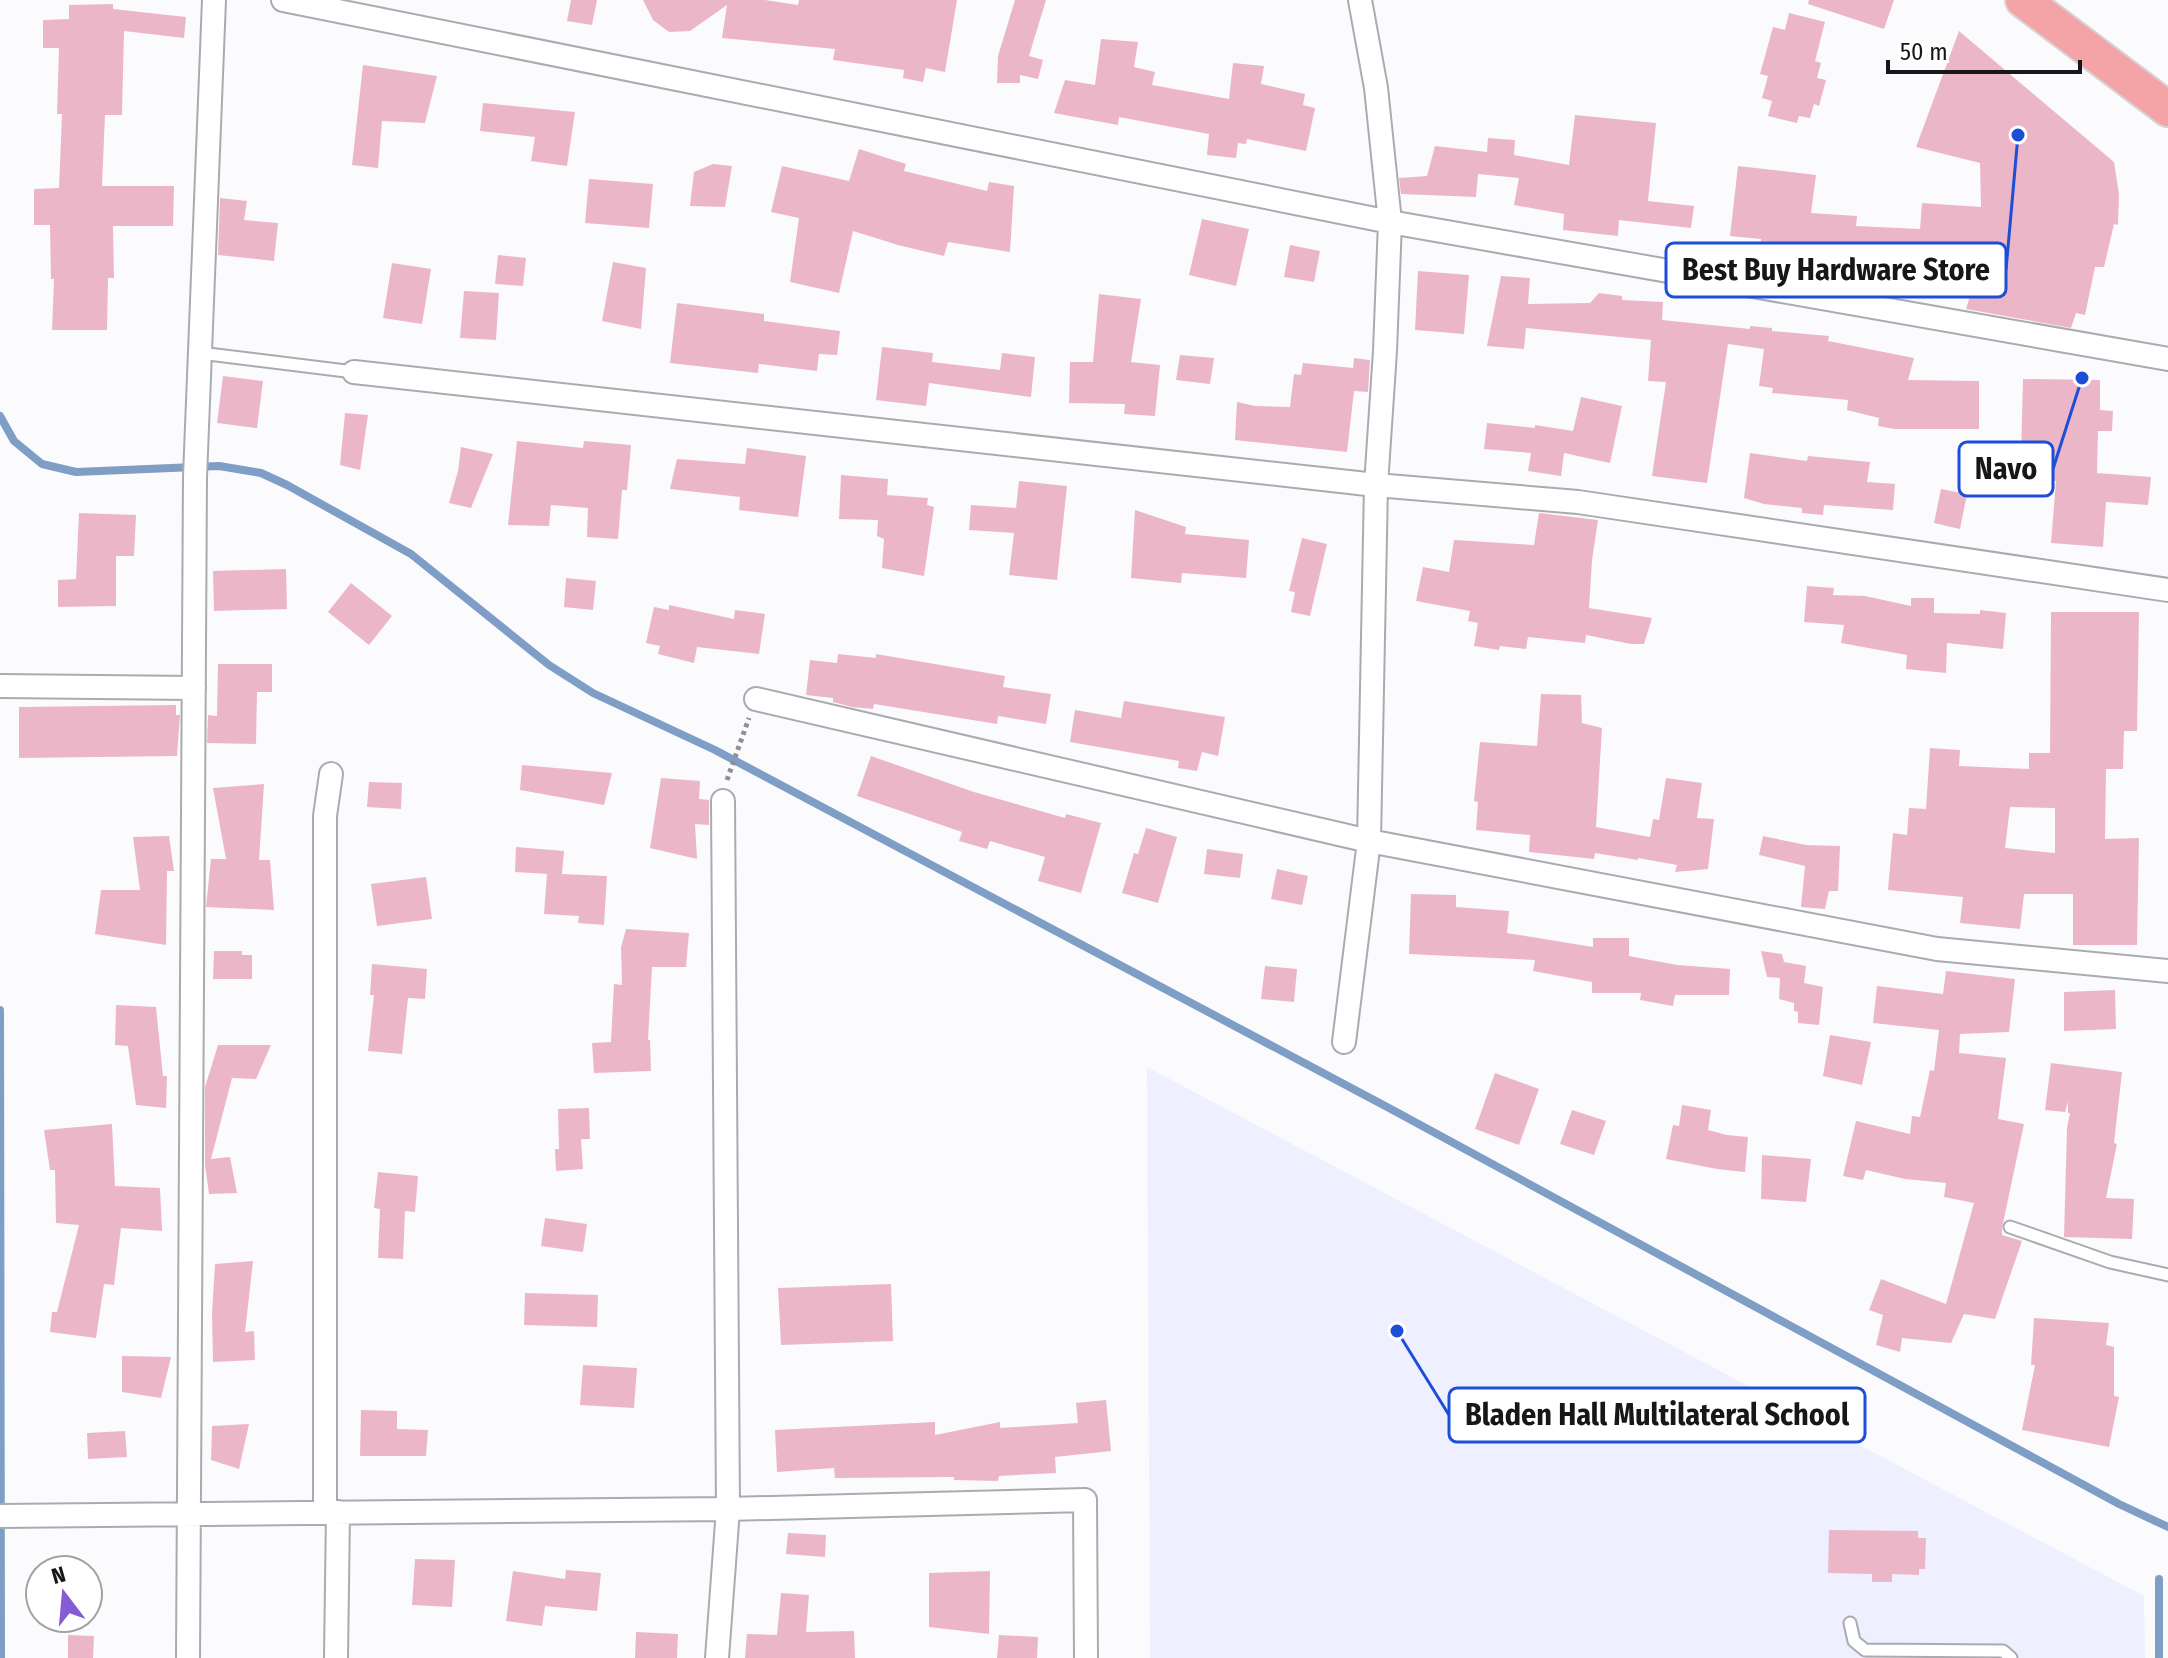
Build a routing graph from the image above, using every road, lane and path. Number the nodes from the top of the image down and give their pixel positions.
1 (214, 0) edge
2 (283, 0) edge
3 (1360, 0) edge
4 (2023, 0) edge
5 (2168, 109) edge
6 (1390, 222) junction
7 (200, 353) junction
8 (2168, 359) edge
9 (354, 372) joint
10 (1376, 485) junction
11 (2168, 590) edge
12 (0, 686) edge
13 (194, 688) junction
14 (756, 699) dead end
15 (742, 737) dead end
16 (331, 774) dead end
17 (728, 776) dead end
18 (723, 801) dead end
19 (1369, 841) junction
20 (2168, 971) edge
21 (1344, 1042) dead end
22 (2010, 1227) dead end
23 (2168, 1275) edge
24 (728, 1509) junction
25 (332, 1512) junction
26 (188, 1514) junction
27 (7, 1516) edge
28 (1850, 1623) dead end
29 (188, 1658) edge
30 (336, 1658) edge
31 (717, 1658) edge
32 (1086, 1658) edge
33 (2011, 1658) edge

1 - 7 street
2 - 6 street
3 - 6 street
4 - 5 main road
6 - 8 street
6 - 10 street
7 - 9 lane
7 - 13 street
9 - 10 street
10 - 11 street
10 - 19 street
12 - 13 street
13 - 26 street
14 - 19 street
15 - 17 path
16 - 25 street
18 - 24 street
19 - 20 street
19 - 21 street
22 - 23 lane
24 - 25 street
24 - 31 street
24 - 32 street
25 - 26 street
25 - 30 street
26 - 27 street
26 - 29 street
28 - 33 lane

